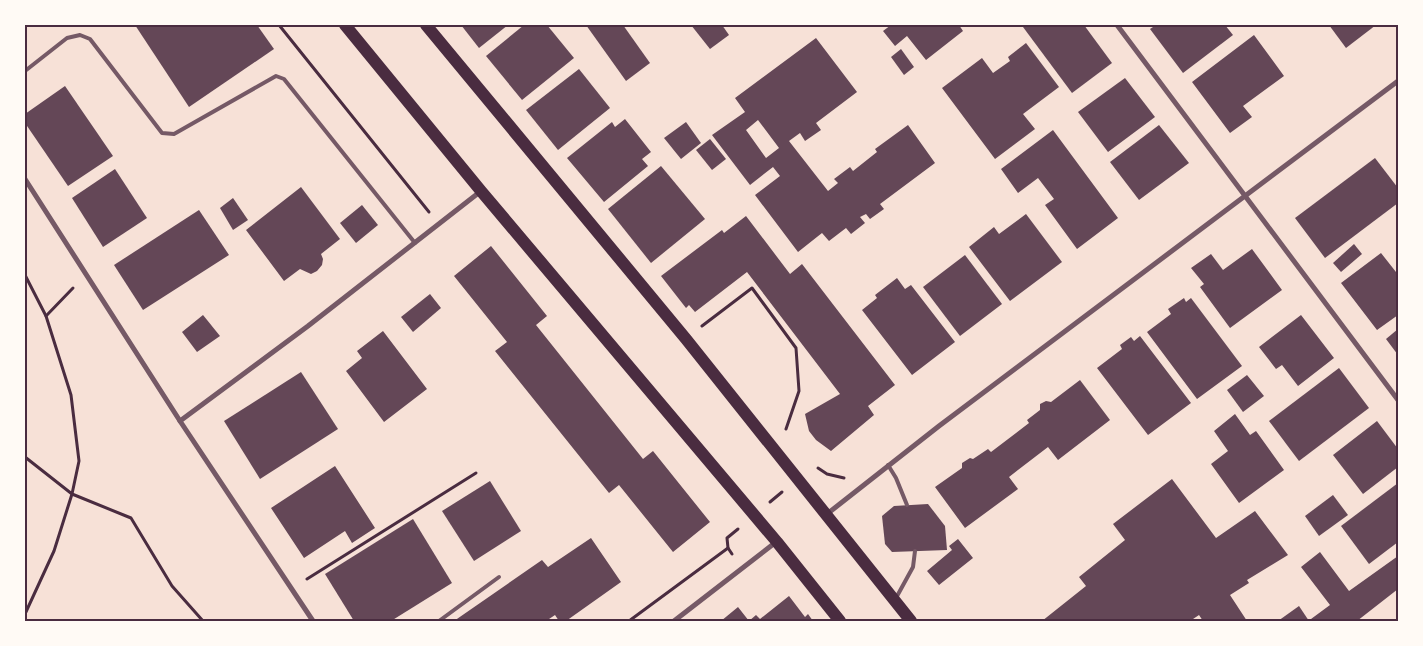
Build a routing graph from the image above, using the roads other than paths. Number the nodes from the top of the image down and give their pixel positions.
1 (345, 25) edge
2 (426, 25) edge
3 (1117, 25) edge
4 (25, 71) edge
5 (1398, 81) edge
6 (25, 179) edge
7 (481, 191) junction
8 (1245, 195) junction
9 (415, 242) junction
10 (1398, 400) edge
11 (180, 421) junction
12 (888, 465) junction
13 (907, 505) dead end
14 (827, 514) junction
15 (777, 542) junction
16 (915, 552) dead end
17 (499, 577) dead end
18 (894, 600) junction
19 (313, 621) edge
20 (439, 621) edge
21 (674, 621) edge
22 (840, 621) edge
23 (911, 621) edge

1 - 7 main road
2 - 14 main road
3 - 8 street
4 - 9 lane
5 - 8 street
6 - 11 street
7 - 9 street
7 - 15 main road
8 - 10 street
8 - 12 street
9 - 11 street
11 - 19 street
12 - 13 lane
12 - 14 street
14 - 18 main road
15 - 21 street
15 - 22 main road
16 - 18 lane
17 - 20 lane
18 - 23 main road

